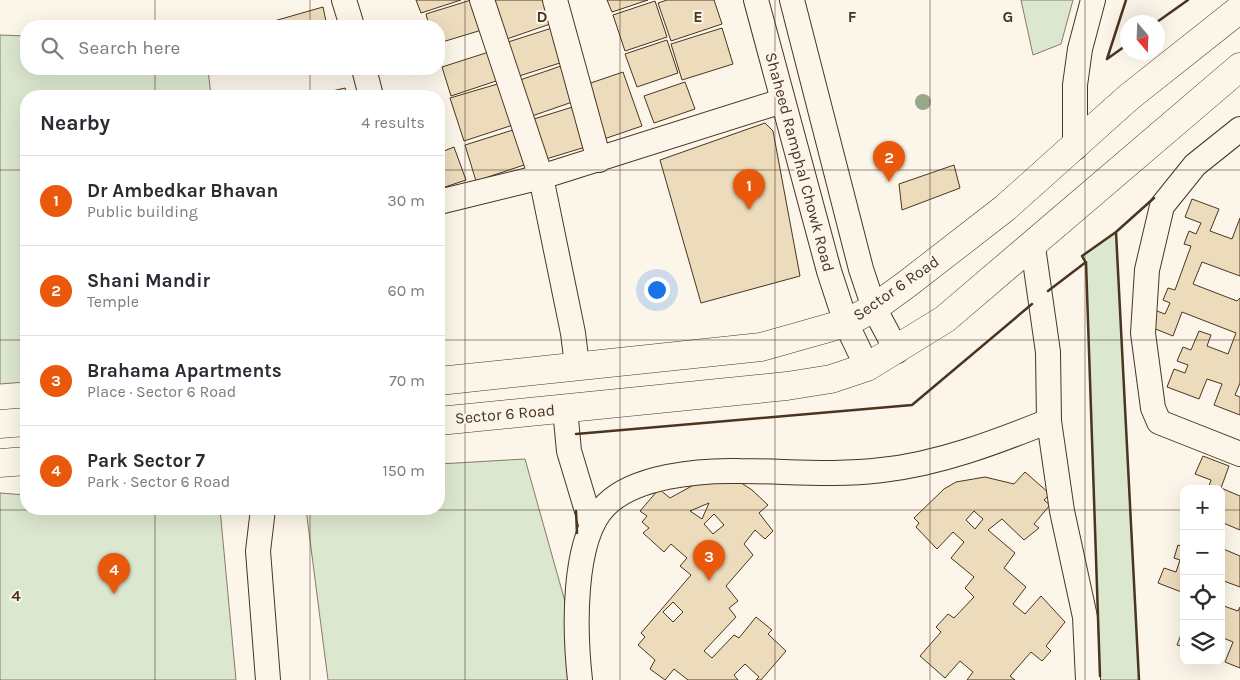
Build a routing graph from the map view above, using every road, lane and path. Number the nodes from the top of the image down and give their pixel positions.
1 (344, 0) edge
2 (482, 0) edge
3 (555, 0) edge
4 (756, 0) edge
5 (792, 0) edge
6 (1093, 0) edge
7 (1240, 9) edge
8 (350, 20) edge
9 (1240, 67) edge
10 (366, 75) edge
11 (369, 90) edge
12 (782, 101) junction
13 (1240, 130) edge
14 (1075, 148) junction
15 (599, 160) junction
16 (541, 177) junction
17 (445, 201) edge
18 (1032, 247) junction
19 (874, 308) junction
20 (846, 323) junction
21 (897, 351) junction
22 (577, 365) junction
23 (868, 367) junction
24 (445, 379) edge
25 (565, 409) junction
26 (445, 420) edge
27 (1049, 421) junction
28 (20, 422) edge
29 (0, 424) edge
30 (1240, 454) edge
31 (20, 461) edge
32 (0, 462) edge
33 (262, 515) edge
34 (591, 524) junction
35 (268, 680) edge
36 (580, 680) edge
37 (1088, 680) edge

1 - 8 street
2 - 16 street
3 - 15 street
4 - 12 street, Shaheed Ramphal Chowk Road
5 - 19 street, Shaheed Ramphal Chowk Road
6 - 14 street
7 - 14 street, Sector 6 Road
9 - 18 street, Sector 6 Road
10 - 11 street
12 - 15 street
12 - 20 street, Shaheed Ramphal Chowk Road
13 - 30 street
14 - 19 street, Sector 6 Road
15 - 16 street
16 - 17 street
16 - 22 street
18 - 21 street, Sector 6 Road
18 - 27 street
19 - 20 street, Sector 6 Road
19 - 21 street, Shaheed Ramphal Chowk Road
20 - 22 street, Sector 6 Road
20 - 23 street, Shaheed Ramphal Chowk Road
21 - 23 street, Sector 6 Road
22 - 24 street, Sector 6 Road
23 - 25 street, Sector 6 Road
25 - 26 street, Sector 6 Road
25 - 34 street
27 - 34 street
27 - 37 street
28 - 29 street
31 - 32 street
33 - 35 street
34 - 36 street

